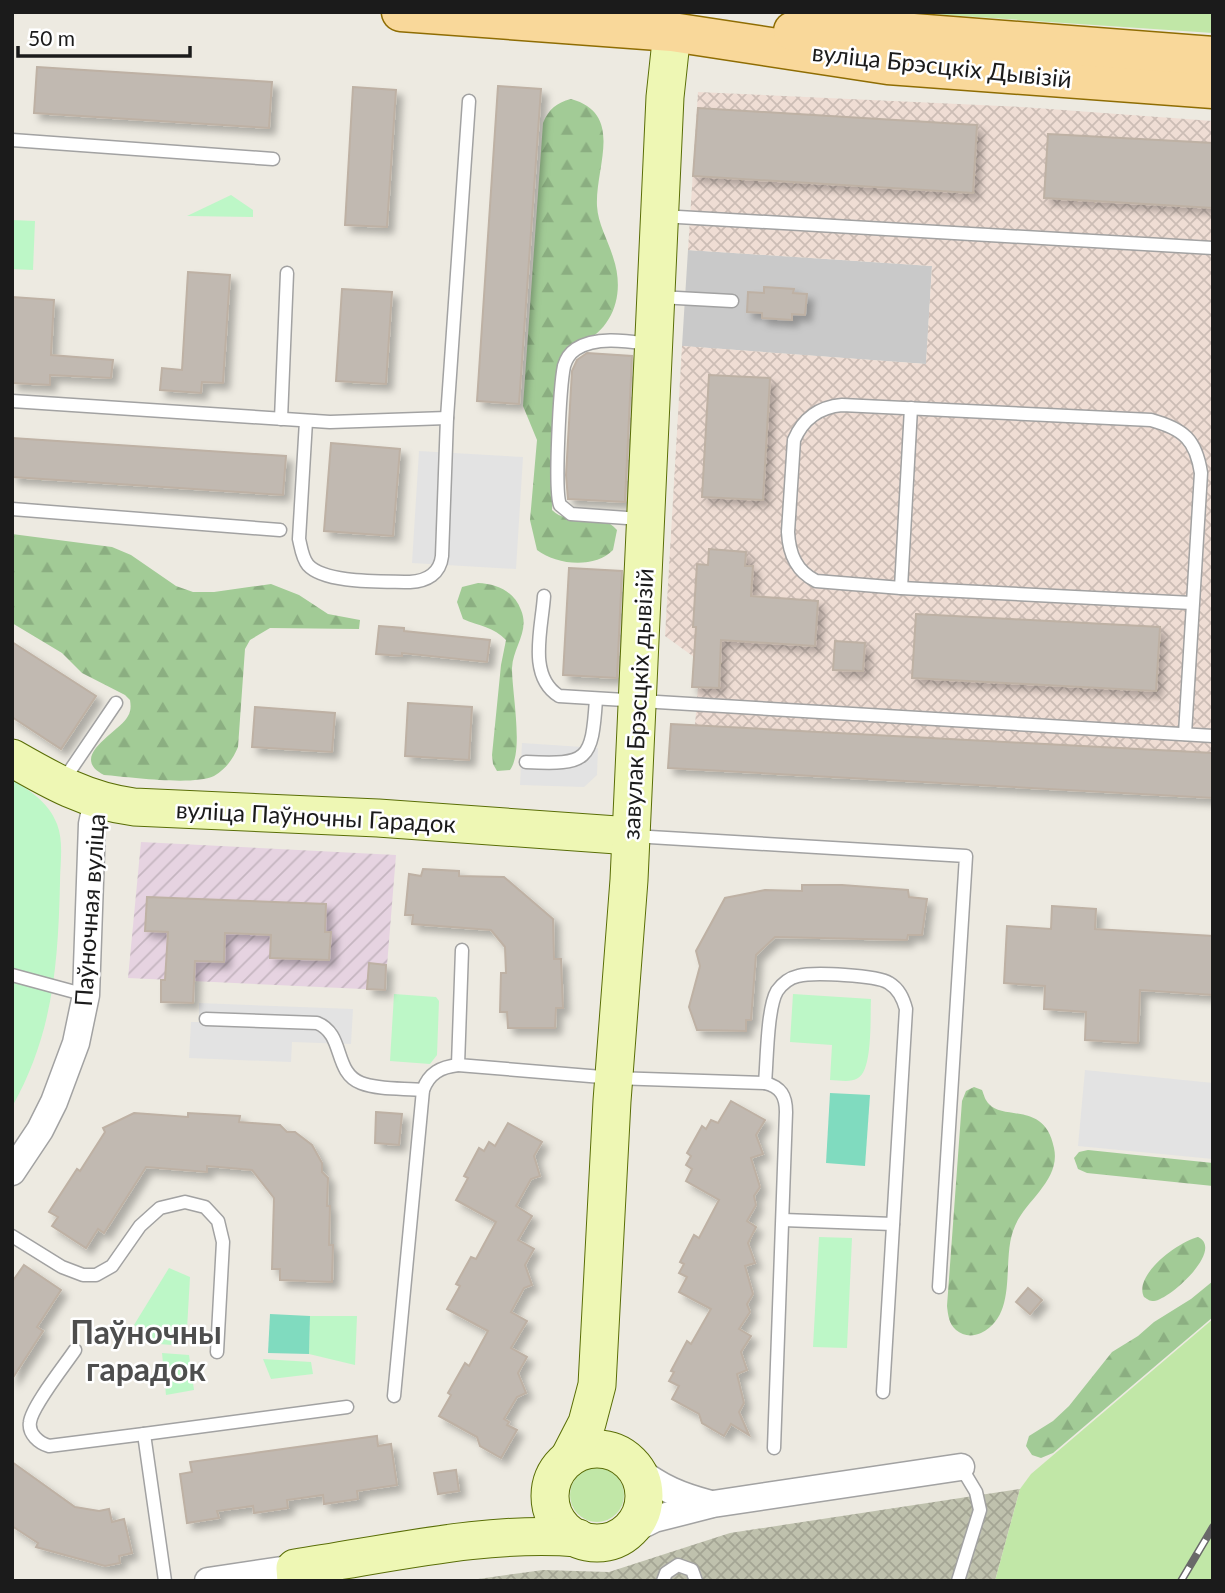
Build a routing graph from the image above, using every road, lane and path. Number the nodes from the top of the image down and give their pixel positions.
1 (401, 12) edge
2 (833, 12) edge
3 (672, 22) edge
4 (888, 48) junction
5 (1213, 56) edge
6 (1213, 89) edge
7 (469, 101) dead end
8 (12, 139) edge
9 (273, 159) dead end
10 (659, 215) junction
11 (1213, 248) edge
12 (287, 273) dead end
13 (656, 296) junction
14 (732, 301) dead end
15 (653, 345) junction
16 (12, 401) edge
17 (911, 408) junction
18 (447, 418) junction
19 (281, 419) junction
20 (306, 421) junction
21 (12, 509) edge
22 (645, 520) junction
23 (280, 530) dead end
24 (901, 588) junction
25 (544, 596) dead end
26 (1192, 603) junction
27 (596, 699) junction
28 (637, 701) junction
29 (116, 703) dead end
30 (1185, 734) junction
31 (1213, 736) edge
32 (12, 758) edge
33 (526, 762) dead end
34 (60, 786) junction
35 (97, 801) junction
36 (631, 836) junction
37 (462, 950) dead end
38 (12, 975) edge
39 (86, 995) junction
40 (206, 1019) dead end
41 (458, 1065) junction
42 (614, 1078) junction
43 (765, 1083) junction
44 (423, 1090) junction
45 (12, 1172) edge
46 (782, 1220) junction
47 (892, 1224) junction
48 (12, 1236) edge
49 (939, 1287) dead end
50 (75, 1350) dead end
51 (217, 1352) dead end
52 (883, 1392) dead end
53 (394, 1396) dead end
54 (595, 1396) junction
55 (346, 1407) dead end
56 (144, 1434) junction
57 (774, 1448) dead end
58 (630, 1464) junction
59 (561, 1467) junction
60 (961, 1467) joint
61 (713, 1504) junction
62 (624, 1534) junction
63 (578, 1538) junction
64 (480, 1540) junction
65 (295, 1575) edge
66 (165, 1581) edge
67 (208, 1581) edge
68 (663, 1581) edge
69 (696, 1581) edge
70 (957, 1581) edge

1 - 3 main road, вуліца Брэсцкіх Дывізій
2 - 4 main road
3 - 4 main road, вуліца Брэсцкіх Дывізій
3 - 10 street, завулак Брэсцкіх дывізій
4 - 5 main road, вуліца Брэсцкіх Дывізій
4 - 6 main road, вуліца Брэсцкіх Дывізій
7 - 18 lane
8 - 9 lane
10 - 11 lane
10 - 13 street, завулак Брэсцкіх дывізій
12 - 19 lane
13 - 14 lane
13 - 15 street, завулак Брэсцкіх дывізій
15 - 22 street, завулак Брэсцкіх дывізій
15 - 22 lane
16 - 19 lane
17 - 24 lane
17 - 24 lane
17 - 26 lane
18 - 20 lane
18 - 20 lane
19 - 20 lane
21 - 23 lane
22 - 28 street, завулак Брэсцкіх дывізій
24 - 26 lane
25 - 27 lane
26 - 30 lane
27 - 28 lane
27 - 33 lane
28 - 30 lane
28 - 36 street, завулак Брэсцкіх дывізій
29 - 34 lane
30 - 31 lane
32 - 34 street, вуліца Паўночны Гарадок
34 - 35 street, вуліца Паўночны Гарадок
35 - 36 street, вуліца Паўночны Гарадок
35 - 39 street, Паўночная вуліца
36 - 42 street, завулак Брэсцкіх дывізій
36 - 49 lane
37 - 41 lane
38 - 39 lane
39 - 45 street, Паўночная вуліца
40 - 44 lane
41 - 42 lane
41 - 44 lane
42 - 43 lane
42 - 54 street, завулак Брэсцкіх дывізій
43 - 46 lane
43 - 47 lane
44 - 53 lane
46 - 47 lane
46 - 57 lane
47 - 52 lane
48 - 51 lane
50 - 56 lane
54 - 58 street, завулак Брэсцкіх дывізій
54 - 59 street, завулак Брэсцкіх дывізій
55 - 56 lane
56 - 66 lane
58 - 59 street
58 - 61 street, завулак Брэсцкіх дывізій
58 - 62 street
59 - 63 street
59 - 64 street, завулак Брэсцкіх дывізій
60 - 61 street, завулак Брэсцкіх дывізій
60 - 70 lane
61 - 62 street, завулак Брэсцкіх дывізій
62 - 63 street
63 - 64 street, завулак Брэсцкіх дывізій
64 - 65 street, завулак Брэсцкіх дывізій
65 - 67 street, завулак Брэсцкіх дывізій
68 - 69 lane

